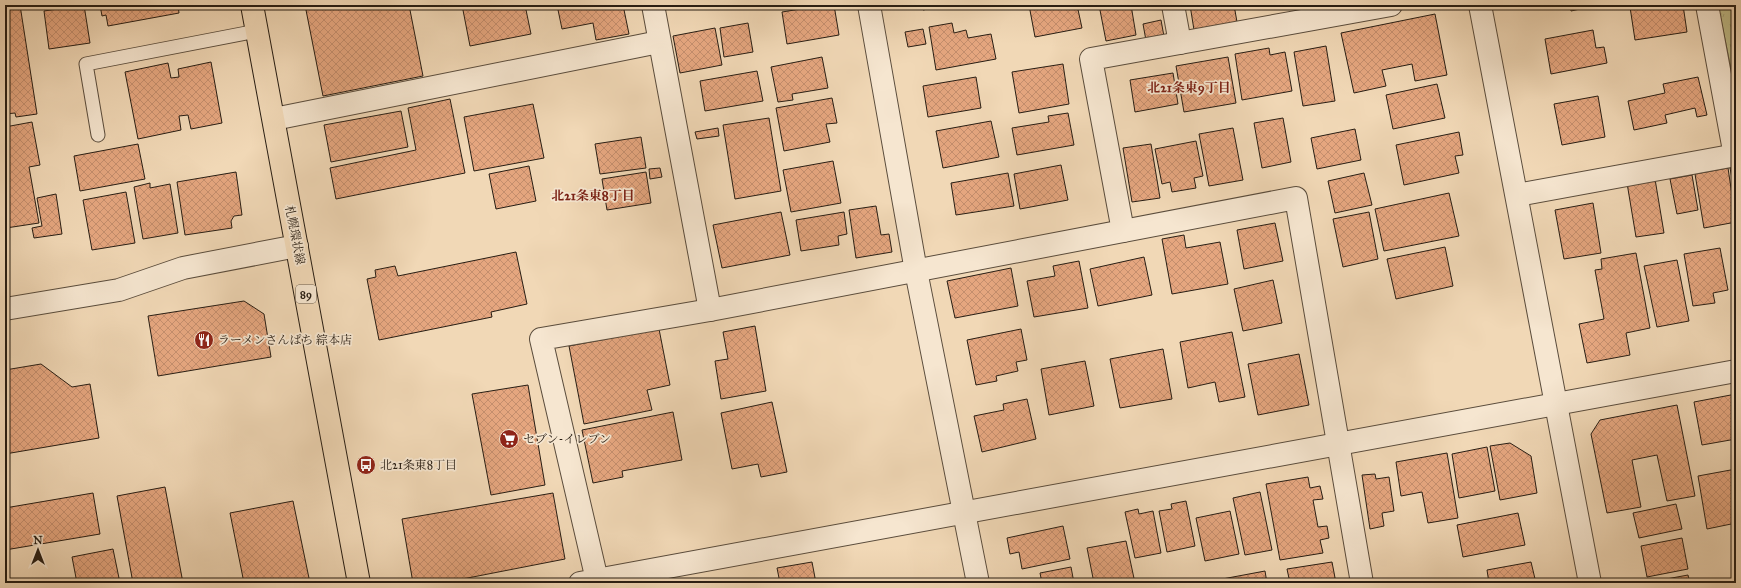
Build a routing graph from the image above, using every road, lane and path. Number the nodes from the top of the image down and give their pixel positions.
1 (252, 5) edge
2 (653, 5) edge
3 (869, 5) edge
4 (1173, 5) edge
5 (1391, 5) edge
6 (1480, 5) edge
7 (1707, 5) edge
8 (257, 32) junction
9 (659, 42) junction
10 (1180, 43) junction
11 (274, 119) junction
12 (98, 135) dead end
13 (1735, 156) edge
14 (1517, 195) junction
15 (1123, 231) junction
16 (297, 246) junction
17 (916, 271) junction
18 (5, 310) edge
19 (710, 310) junction
20 (1736, 371) edge
21 (1556, 405) junction
22 (1339, 444) junction
23 (965, 513) junction
24 (588, 581) edge
25 (359, 583) edge
26 (978, 583) edge
27 (1362, 583) edge
28 (1590, 583) edge

1 - 8 main road, 札幌環状線 / 89
2 - 9 street
3 - 17 street
4 - 10 street
5 - 10 street
6 - 14 street
7 - 13 street
8 - 11 main road, 札幌環状線 / 89
8 - 12 lane
9 - 11 street
9 - 19 street
10 - 15 street
11 - 16 main road, 札幌環状線 / 89
13 - 14 street
14 - 21 street
15 - 17 street
15 - 22 street
16 - 18 street
16 - 25 main road, 札幌環状線 / 89
17 - 19 street
17 - 23 street
19 - 24 street
20 - 21 street
21 - 22 street
21 - 28 street
22 - 23 street
22 - 27 street
23 - 24 street
23 - 26 street

